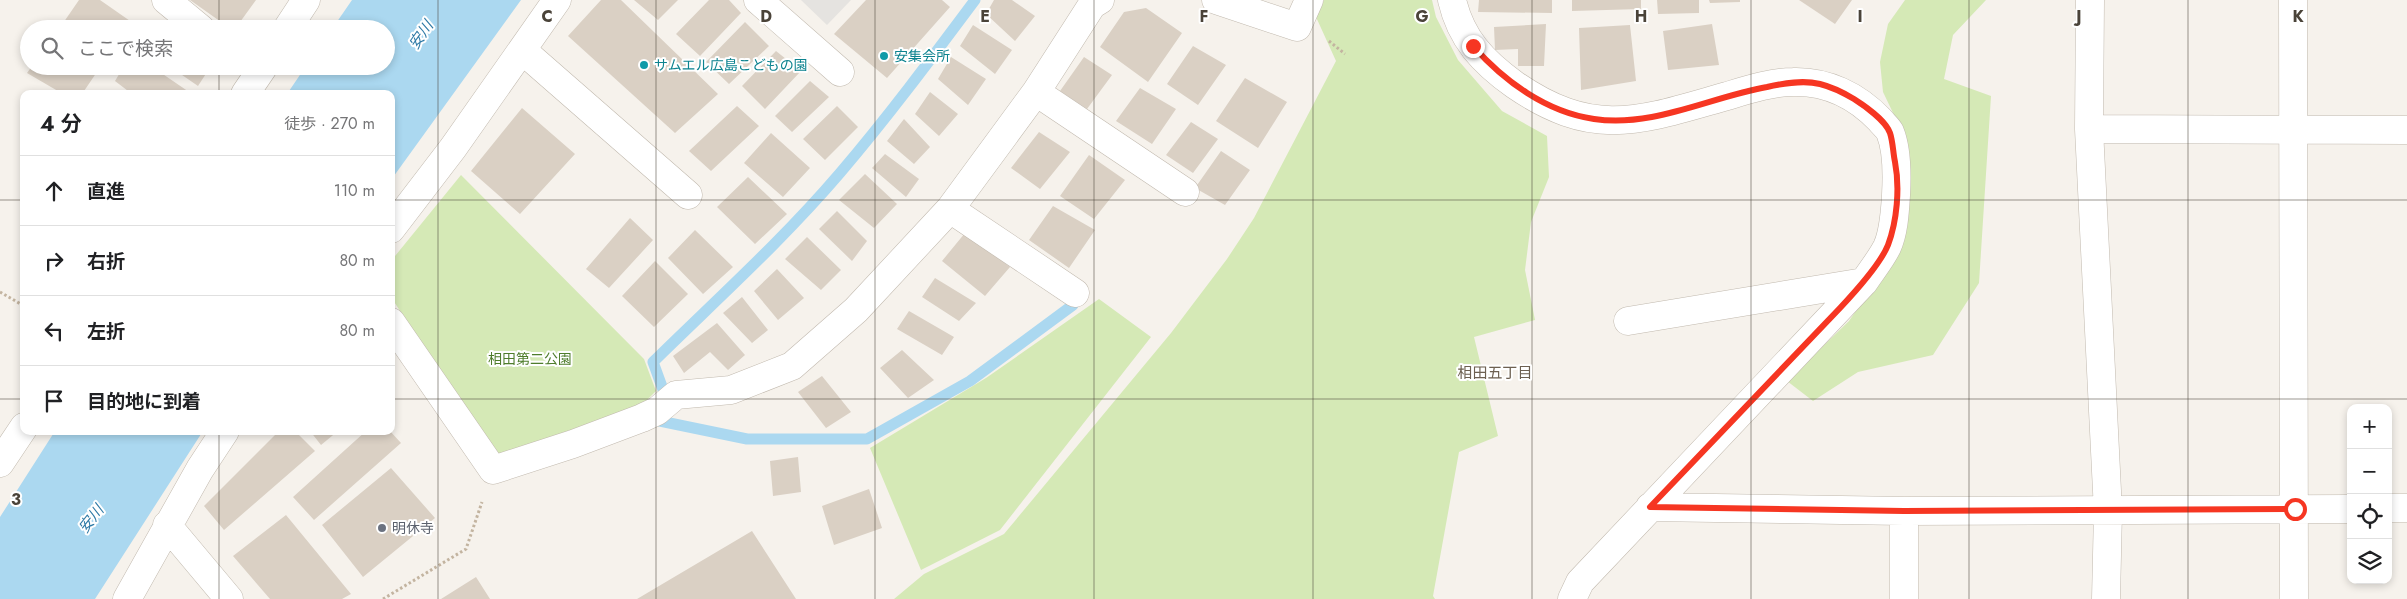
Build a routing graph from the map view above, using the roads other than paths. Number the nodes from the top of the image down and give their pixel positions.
1 (166, 0) edge
2 (306, 0) edge
3 (316, 0) edge
4 (557, 0) edge
5 (758, 0) edge
6 (1100, 0) edge
7 (1216, 0) edge
8 (1309, 0) edge
9 (1452, 0) edge
10 (2090, 0) edge
11 (2293, 0) edge
12 (190, 20) edge
13 (293, 20) edge
14 (309, 20) edge
15 (522, 50) junction
16 (840, 72) dead end
17 (1036, 92) junction
18 (2089, 129) junction
19 (2293, 129) junction
20 (2407, 130) edge
21 (1185, 192) dead end
22 (688, 195) dead end
23 (400, 201) edge
24 (950, 209) junction
25 (395, 217) edge
26 (1864, 282) junction
27 (1075, 293) dead end
28 (1628, 321) dead end
29 (395, 328) edge
30 (20, 432) edge
31 (223, 435) edge
32 (0, 463) edge
33 (1650, 507) junction
34 (2392, 508) edge
35 (2407, 508) edge
36 (2295, 509) junction
37 (2347, 509) edge
38 (1904, 511) junction
39 (2108, 512) junction
40 (167, 525) junction
41 (127, 599) edge
42 (229, 599) edge
43 (1572, 599) edge
44 (1904, 599) edge
45 (2106, 599) edge
46 (2294, 599) edge

1 - 12 street
2 - 13 street
3 - 14 street
4 - 15 street
5 - 16 street
6 - 17 street
7 - 8 street
9 - 26 street
10 - 18 street
11 - 19 street
15 - 22 street
15 - 23 street
17 - 21 street
17 - 24 street
18 - 19 street
18 - 39 street
19 - 20 street
19 - 36 street
23 - 25 street
24 - 27 street
24 - 29 street
26 - 28 street
26 - 33 street
30 - 32 street
31 - 40 street
33 - 38 street
33 - 43 street
34 - 35 street
36 - 37 street
36 - 39 street
36 - 46 street
38 - 39 street
38 - 44 street
39 - 45 street
40 - 41 street
40 - 42 street

